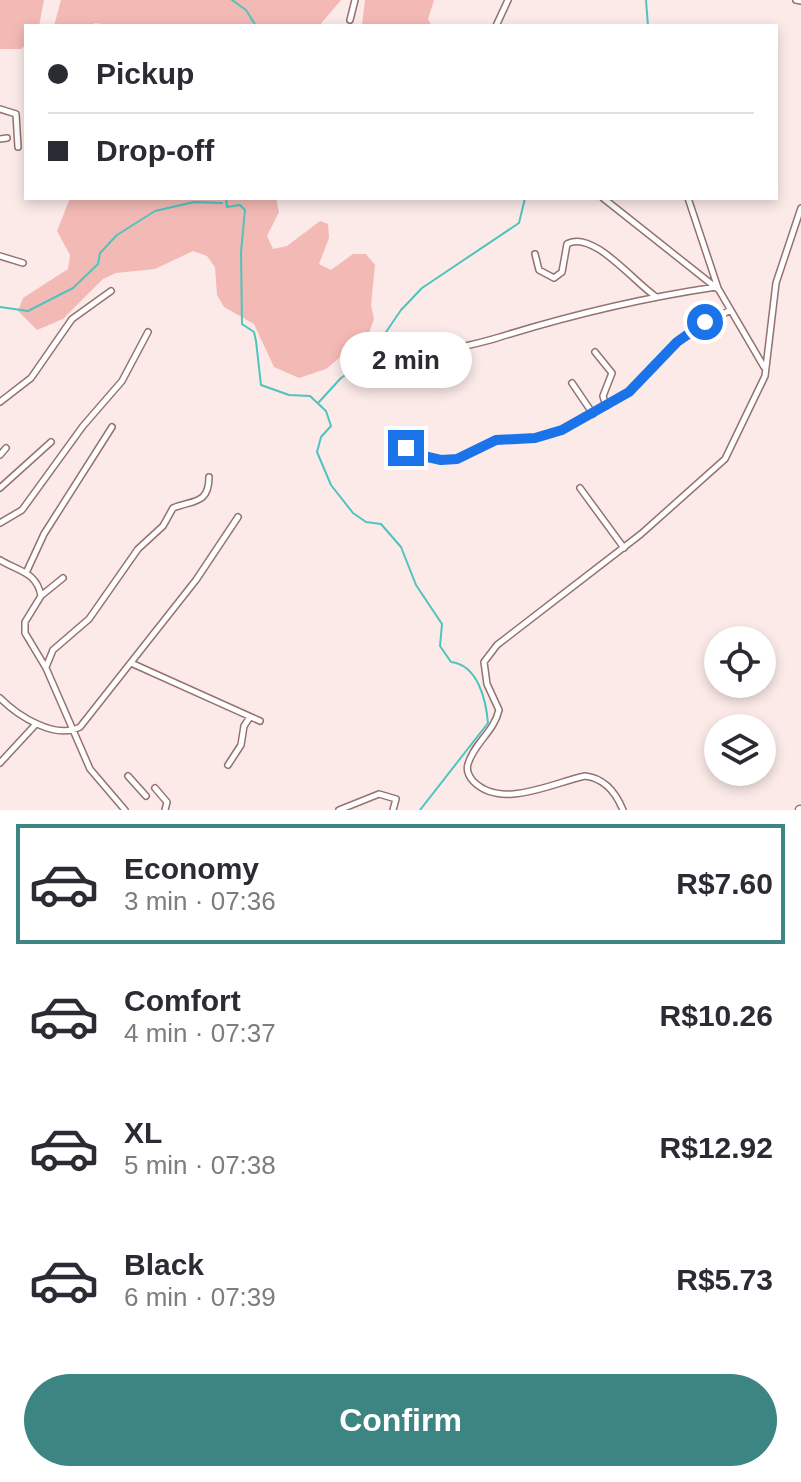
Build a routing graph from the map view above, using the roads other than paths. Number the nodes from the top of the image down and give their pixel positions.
1 (355, 0) edge
2 (508, 0) edge
3 (350, 20) dead end
4 (497, 24) edge
5 (0, 109) edge
6 (18, 147) dead end
7 (606, 200) edge
8 (689, 200) edge
9 (801, 208) edge
10 (535, 254) dead end
11 (0, 256) edge
12 (23, 263) dead end
13 (717, 288) junction
14 (111, 291) dead end
15 (656, 296) junction
16 (730, 310) junction
17 (148, 332) dead end
18 (595, 352) dead end
19 (765, 368) junction
20 (404, 373) dead end
21 (572, 383) dead end
22 (0, 402) edge
23 (606, 406) junction
24 (593, 414) junction
25 (112, 427) dead end
26 (51, 442) dead end
27 (405, 443) dead end
28 (6, 448) dead end
29 (0, 455) edge
30 (209, 477) dead end
31 (0, 488) edge
32 (580, 488) dead end
33 (238, 517) dead end
34 (0, 523) edge
35 (624, 548) junction
36 (0, 560) edge
37 (26, 573) junction
38 (63, 578) dead end
39 (41, 596) junction
40 (131, 663) junction
41 (46, 668) junction
42 (0, 698) edge
43 (250, 717) junction
44 (260, 721) dead end
45 (36, 724) junction
46 (72, 732) junction
47 (0, 763) edge
48 (228, 765) dead end
49 (128, 776) dead end
50 (155, 788) dead end
51 (146, 796) dead end
52 (125, 810) edge
53 (165, 810) edge
54 (339, 810) edge
55 (393, 810) edge
56 (623, 810) edge

1 - 3 street
2 - 4 street
5 - 6 street
7 - 13 street
8 - 13 street
9 - 19 street
10 - 15 street
11 - 12 street
13 - 15 street
13 - 16 street
14 - 22 street
15 - 20 street
16 - 19 street
16 - 23 street
17 - 34 street
18 - 23 street
19 - 35 street
21 - 24 street
23 - 24 street
24 - 27 street
25 - 37 street
26 - 31 street
28 - 29 street
30 - 41 street
32 - 35 street
33 - 40 street
35 - 56 street
36 - 37 street
37 - 39 street
38 - 39 street
39 - 41 street
40 - 43 street
40 - 46 street
41 - 46 street
42 - 45 street
43 - 44 street
43 - 48 street
45 - 46 street
45 - 47 street
46 - 52 street
49 - 51 street
50 - 53 street
54 - 55 street

